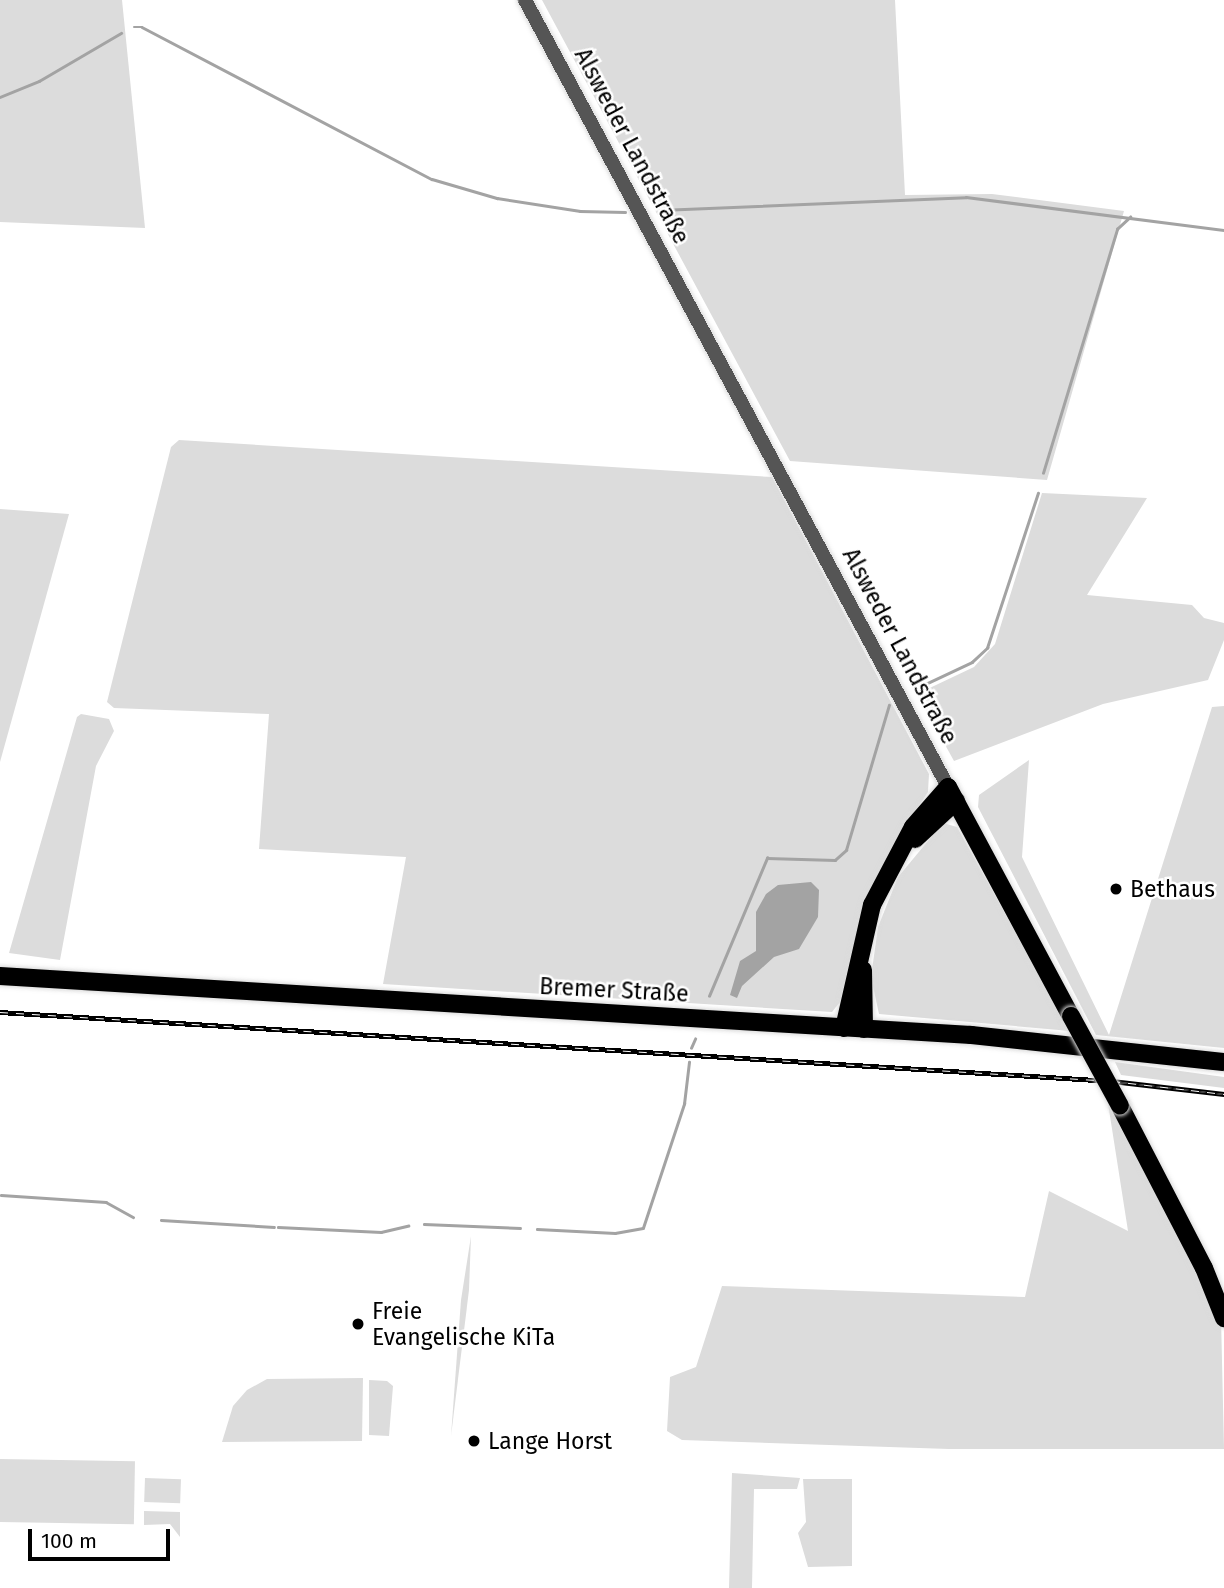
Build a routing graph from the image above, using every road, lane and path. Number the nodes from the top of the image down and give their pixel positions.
1 (525, 0) edge
2 (952, 794) junction
3 (0, 976) edge
4 (844, 1028) junction
5 (863, 1029) junction
6 (1224, 1062) edge
7 (1224, 1318) edge

1 - 2 street, Alsweder Landstraße
2 - 4 main road
2 - 5 main road
2 - 7 main road, Alsweder Landstraße, bridge
3 - 4 main road, Bremer Straße
4 - 5 main road, Bremer Straße
5 - 6 main road, Bremer Straße

